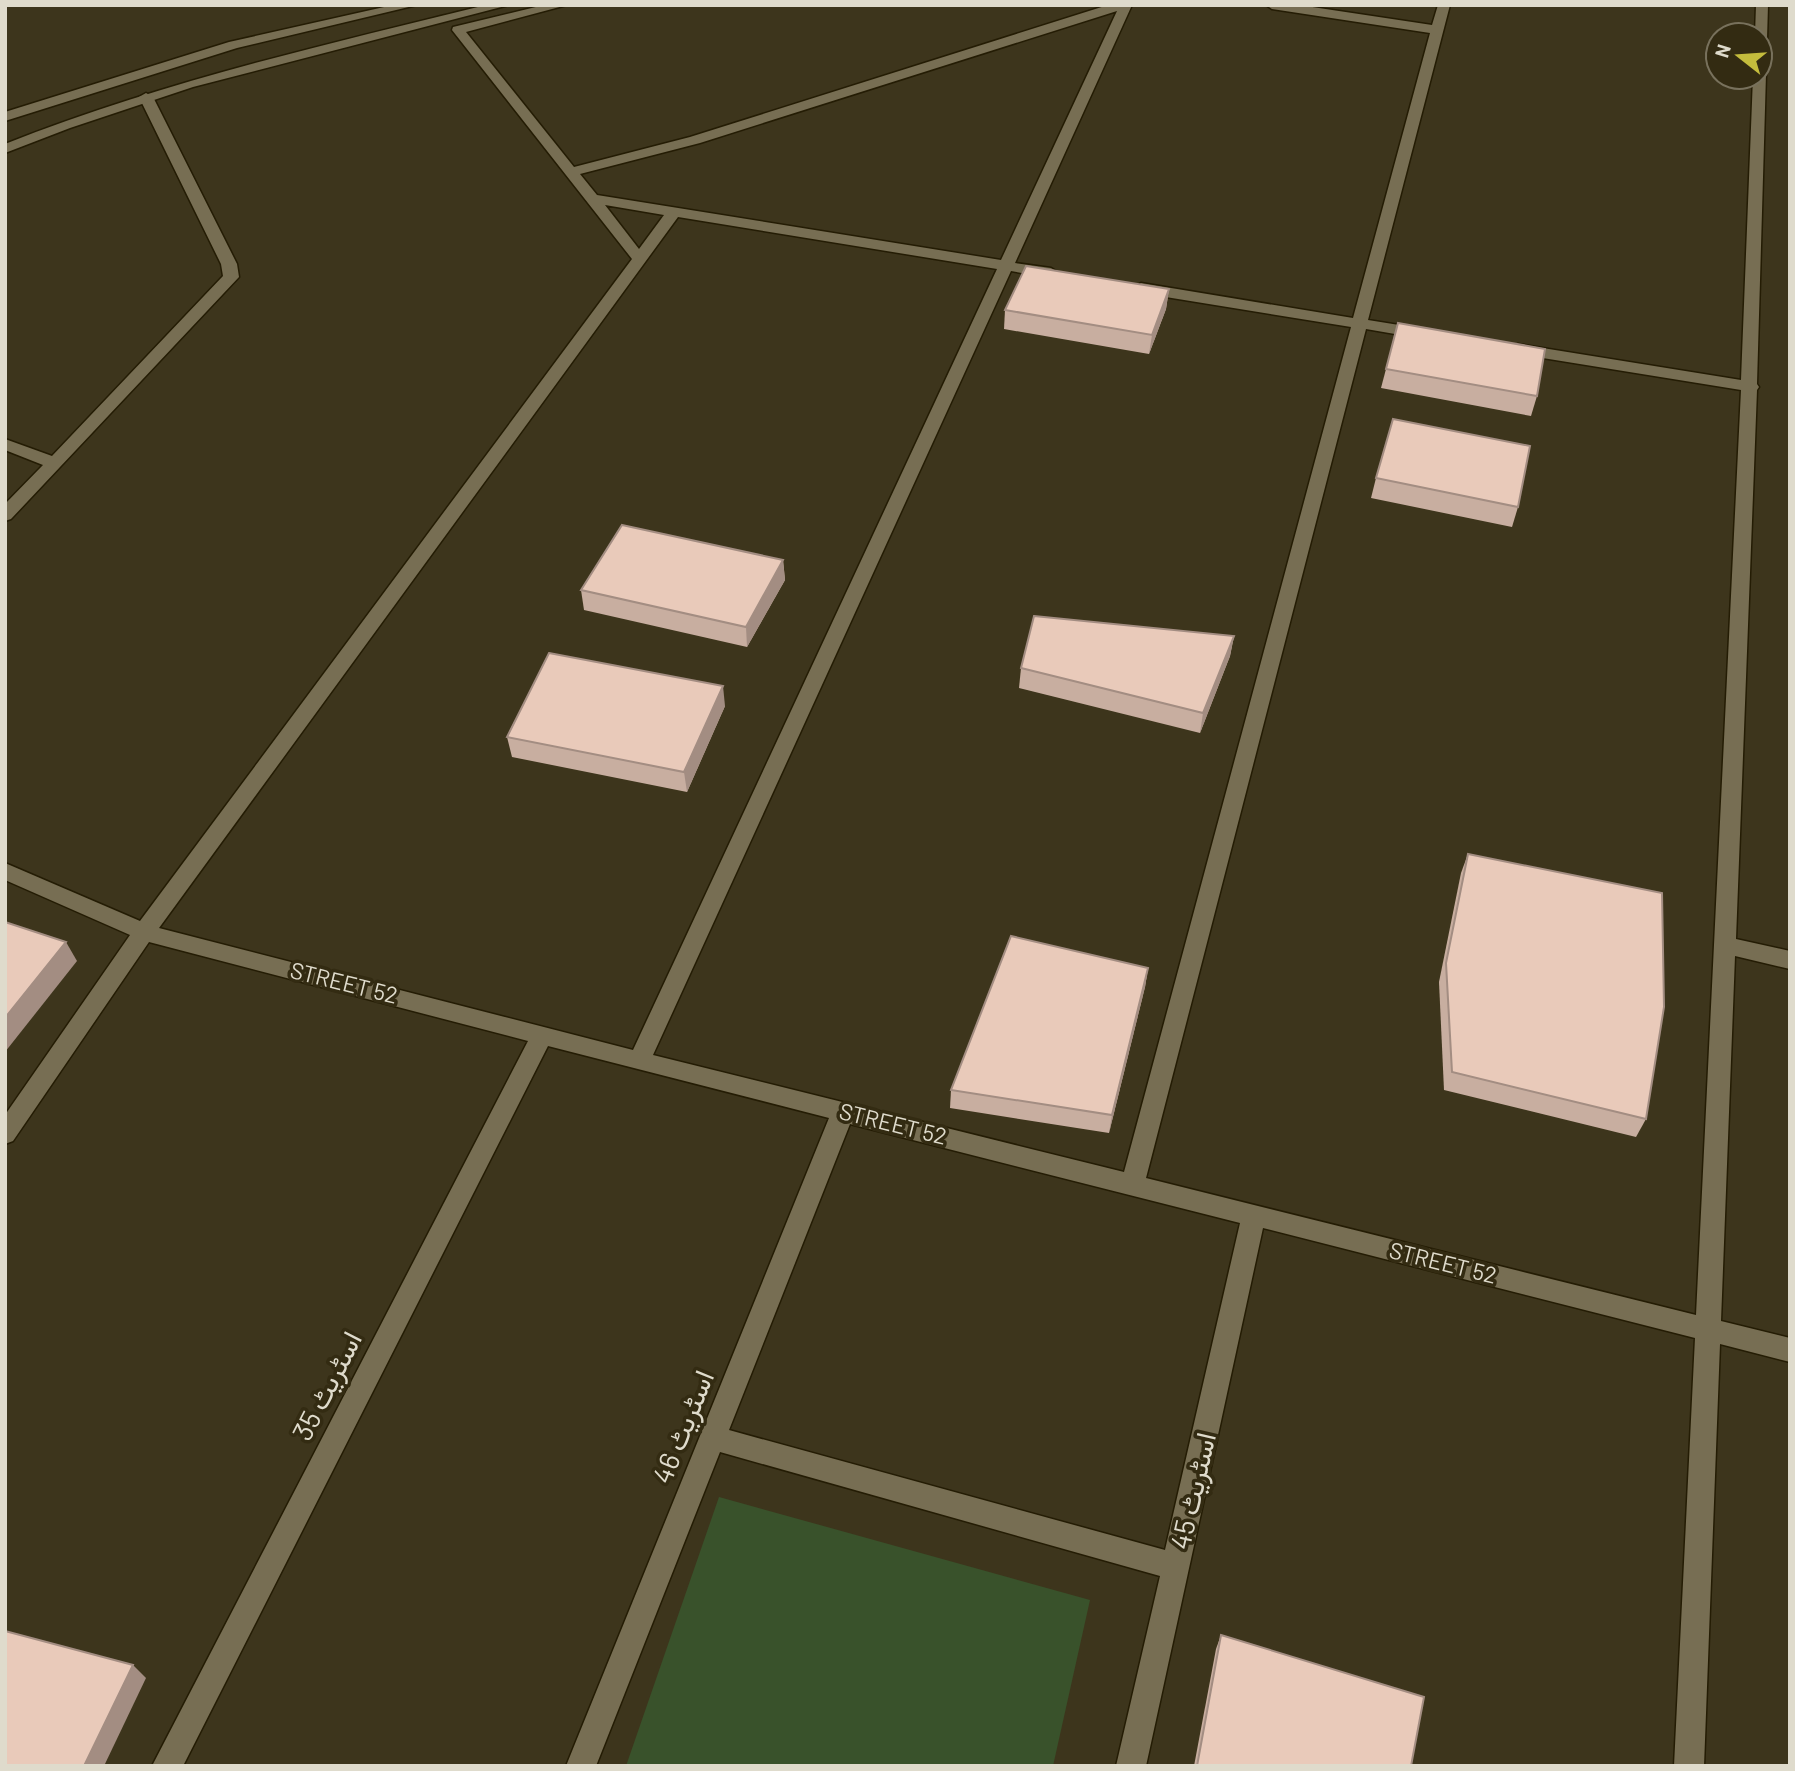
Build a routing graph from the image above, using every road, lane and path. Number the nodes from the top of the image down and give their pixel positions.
1 (411, 5) edge
2 (503, 5) edge
3 (561, 5) edge
4 (1124, 5) edge
5 (1272, 5) edge
6 (1444, 5) edge
7 (1762, 5) edge
8 (1437, 30) junction
9 (146, 97) junction
10 (5, 117) edge
11 (5, 149) edge
12 (570, 172) junction
13 (592, 198) junction
14 (674, 212) junction
15 (638, 257) junction
16 (1006, 265) junction
17 (1074, 277) edge
18 (1128, 285) edge
19 (1360, 323) junction
20 (1441, 336) edge
21 (1508, 347) edge
22 (1751, 387) junction
23 (5, 444) edge
24 (55, 463) junction
25 (5, 514) edge
26 (5, 871) edge
27 (144, 932) junction
28 (1724, 946) junction
29 (1790, 960) edge
30 (543, 1034) junction
31 (639, 1061) junction
32 (843, 1112) junction
33 (5, 1134) edge
34 (1132, 1185) junction
35 (1254, 1215) junction
36 (1706, 1329) junction
37 (1790, 1350) edge
38 (713, 1438) junction
39 (1176, 1567) junction
40 (167, 1766) edge
41 (581, 1766) edge
42 (1131, 1766) edge
43 (1689, 1766) edge

1 - 10 street
2 - 9 street
3 - 12 street
4 - 12 street
4 - 16 street
5 - 8 street
6 - 8 street
7 - 22 street
8 - 19 street
9 - 11 street
9 - 24 street
12 - 13 street
13 - 14 street
13 - 15 street
14 - 15 street
14 - 16 street
15 - 27 street
16 - 17 street
16 - 31 street
18 - 19 street
19 - 20 street
19 - 34 street
21 - 22 street
22 - 28 street
23 - 24 street
24 - 25 street
26 - 27 street, STREET 52
27 - 30 street, STREET 52
27 - 33 street
28 - 29 street
28 - 36 street
30 - 31 street, STREET 52
30 - 40 street, اسٹریٹ 35
31 - 32 street, STREET 52
32 - 34 street, STREET 52
32 - 38 street, اسٹریٹ 46
34 - 35 street, STREET 52
35 - 36 street, STREET 52
35 - 39 street, اسٹریٹ 45
36 - 37 street, STREET 52
36 - 43 street
38 - 39 street
38 - 41 street, اسٹریٹ 46
39 - 42 street, اسٹریٹ 45

